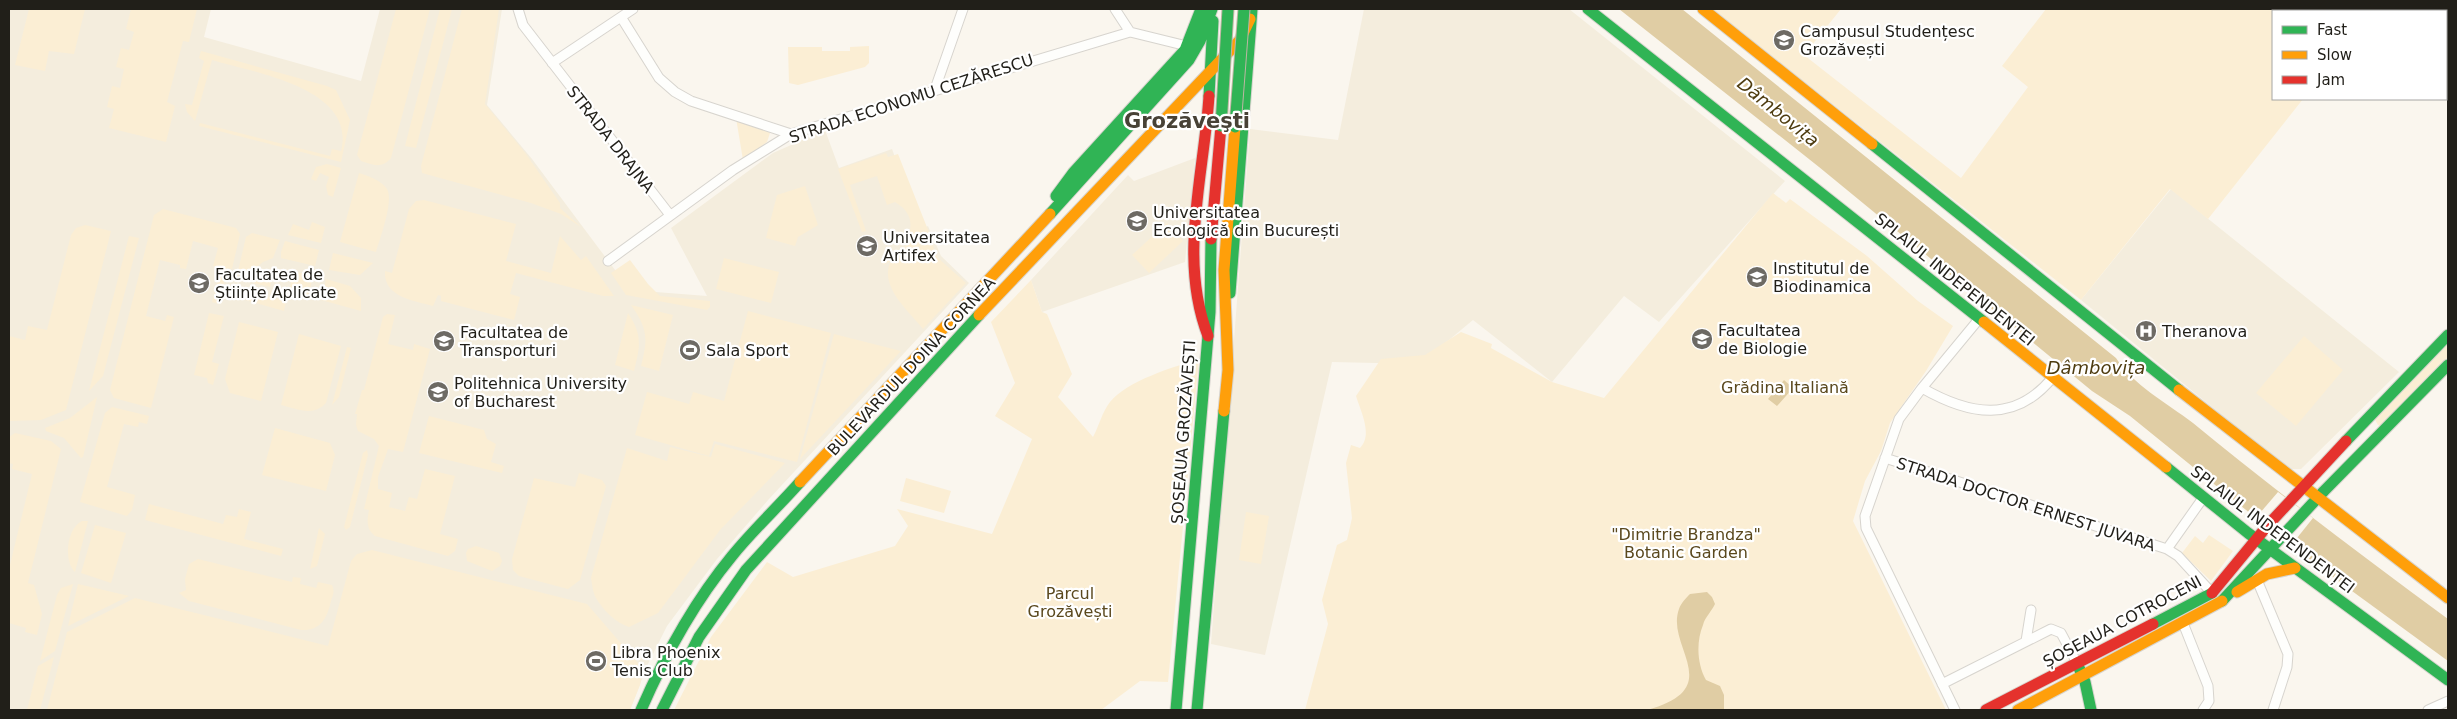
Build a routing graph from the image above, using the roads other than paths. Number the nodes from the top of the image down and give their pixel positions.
1 (518, 9) edge
2 (634, 9) edge
3 (963, 9) edge
4 (1116, 9) edge
5 (1201, 9) edge
6 (1213, 9) edge
7 (1228, 9) edge
8 (1244, 9) edge
9 (1588, 9) edge
10 (1703, 9) edge
11 (1251, 14) edge
12 (621, 17) junction
13 (1130, 32) junction
14 (1187, 46) junction
15 (552, 63) junction
16 (1209, 70) junction
17 (935, 89) junction
18 (1181, 100) junction
19 (1207, 115) junction
20 (762, 123) junction
21 (791, 134) junction
22 (763, 150) junction
23 (670, 215) junction
24 (1035, 230) junction
25 (608, 261) dead end
26 (1980, 319) junction
27 (2448, 335) edge
28 (1208, 336) junction
29 (2448, 365) edge
30 (1228, 370) junction
31 (2053, 378) junction
32 (1922, 388) junction
33 (1885, 458) junction
34 (2301, 488) junction
35 (2203, 498) junction
36 (2317, 499) junction
37 (2258, 535) junction
38 (2273, 547) junction
39 (2167, 549) junction
40 (2295, 568) junction
41 (2257, 580) junction
42 (2212, 593) junction
43 (2448, 598) edge
44 (2222, 601) junction
45 (2031, 610) dead end
46 (2184, 623) junction
47 (2026, 641) junction
48 (2077, 663) junction
49 (2083, 676) junction
50 (2448, 680) edge
51 (1942, 684) junction
52 (2448, 701) edge
53 (641, 710) edge
54 (662, 710) edge
55 (1176, 710) edge
56 (1197, 710) edge
57 (1955, 710) edge
58 (1986, 710) edge
59 (2018, 710) edge
60 (2091, 710) edge
61 (2203, 710) edge
62 (2273, 710) edge
63 (2428, 710) edge

1 - 15 street, STRADA DRAJNA
2 - 12 street
3 - 17 street
4 - 13 street
5 - 14 main road, BULEVARDUL DOINA CORNEA
6 - 16 main road, ȘOSEAUA GROZĂVEȘTI
6 - 24 main road, BULEVARDUL DOINA CORNEA
7 - 28 main road, bridge
8 - 30 main road, bridge
9 - 26 main road, SPLAIUL INDEPENDENȚEI
10 - 34 main road
11 - 16 main road, BULEVARDUL DOINA CORNEA
11 - 30 main road
12 - 15 street
12 - 20 street
13 - 14 street
13 - 17 street, STRADA ECONOMU CEZĂRESCU
14 - 24 main road, BULEVARDUL DOINA CORNEA
15 - 23 street, STRADA DRAJNA
16 - 18 main road, BULEVARDUL DOINA CORNEA
16 - 19 main road, ȘOSEAUA GROZĂVEȘTI
17 - 21 street, STRADA ECONOMU CEZĂRESCU
18 - 19 main road
18 - 54 main road, BULEVARDUL DOINA CORNEA
19 - 28 main road, ȘOSEAUA GROZĂVEȘTI
20 - 21 street
20 - 22 street
21 - 22 street, STRADA ECONOMU CEZĂRESCU
22 - 23 street, STRADA ECONOMU CEZĂRESCU
23 - 25 street, STRADA ECONOMU CEZĂRESCU
24 - 53 main road, BULEVARDUL DOINA CORNEA
26 - 31 main road, SPLAIUL INDEPENDENȚEI
26 - 32 street
27 - 34 main road, ȘOSEAUA COTROCENI
28 - 55 main road, ȘOSEAUA GROZĂVEȘTI
29 - 36 main road, ȘOSEAUA COTROCENI
30 - 56 main road
31 - 32 street
31 - 35 main road, SPLAIUL INDEPENDENȚEI
32 - 33 street
33 - 39 street, STRADA DOCTOR ERNEST JUVARA
33 - 51 street
34 - 36 main road
34 - 37 main road, ȘOSEAUA COTROCENI
35 - 37 main road, SPLAIUL INDEPENDENȚEI
35 - 39 street, STRADA DOCTOR ERNEST JUVARA
36 - 38 main road, ȘOSEAUA COTROCENI
36 - 43 main road
37 - 38 main road, SPLAIUL INDEPENDENȚEI
37 - 42 main road, ȘOSEAUA COTROCENI
38 - 40 main road, SPLAIUL INDEPENDENȚEI
38 - 44 main road, ȘOSEAUA COTROCENI
39 - 42 street, STRADA DOCTOR ERNEST JUVARA
40 - 41 main road
40 - 50 main road, SPLAIUL INDEPENDENȚEI
41 - 44 main road
41 - 62 street
42 - 48 main road, ȘOSEAUA COTROCENI
44 - 46 main road, ȘOSEAUA COTROCENI
45 - 47 street
46 - 49 main road, ȘOSEAUA COTROCENI
46 - 61 street
47 - 48 street
47 - 51 street
48 - 49 main road
48 - 58 main road, ȘOSEAUA COTROCENI
49 - 59 main road, ȘOSEAUA COTROCENI
49 - 60 main road
51 - 57 street
52 - 63 street

